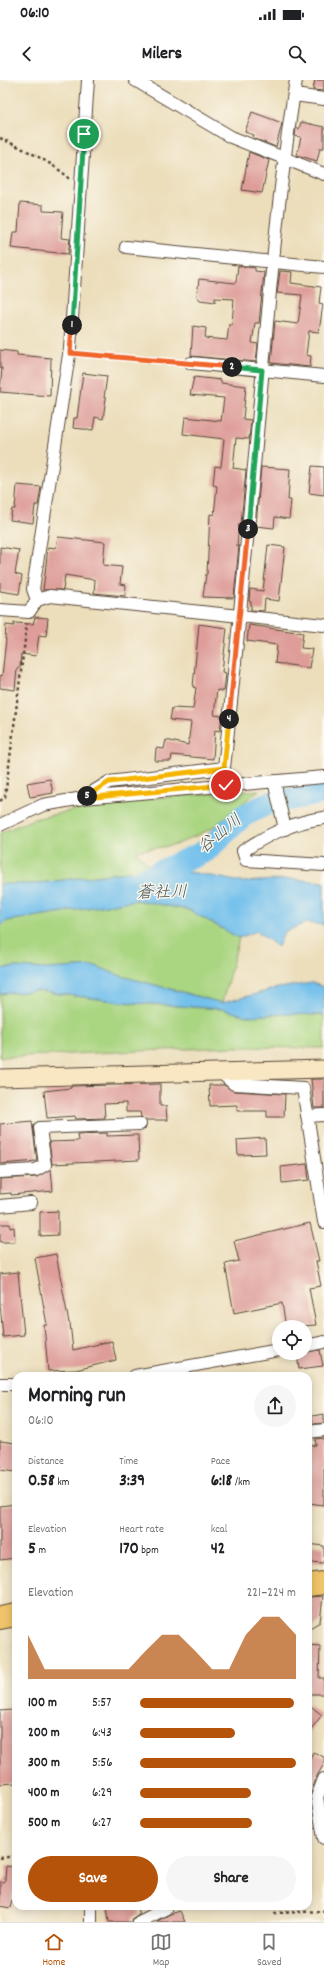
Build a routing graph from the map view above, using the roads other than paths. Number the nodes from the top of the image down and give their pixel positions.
1 (88, 80) edge
2 (135, 80) edge
3 (296, 80) edge
4 (294, 95) junction
5 (324, 99) edge
6 (283, 157) junction
7 (324, 174) edge
8 (126, 247) dead end
9 (272, 263) junction
10 (324, 267) edge
11 (191, 363) road end
12 (262, 370) junction
13 (324, 376) edge
14 (37, 600) junction
15 (0, 614) edge
16 (240, 617) junction
17 (324, 625) edge
18 (324, 777) edge
19 (274, 782) junction
20 (84, 798) junction
21 (324, 818) edge
22 (0, 825) edge
23 (285, 829) junction
24 (324, 865) edge
25 (324, 1069) edge
26 (219, 1071) junction
27 (0, 1078) edge
28 (324, 1115) edge
29 (307, 1116) junction
30 (140, 1124) dead end
31 (0, 1172) edge
32 (31, 1203) dead end
33 (0, 1206) edge
34 (324, 1222) edge
35 (324, 1342) edge
36 (312, 1345) edge
37 (272, 1352) edge
38 (178, 1372) edge
39 (0, 1384) edge
40 (12, 1384) edge
41 (324, 1430) edge
42 (312, 1432) edge
43 (324, 1583) edge
44 (312, 1584) edge
45 (12, 1616) edge
46 (0, 1618) edge
47 (324, 1779) edge
48 (315, 1807) edge
49 (324, 1834) edge
50 (91, 1910) edge
51 (163, 1910) edge
52 (91, 1922) edge
53 (139, 1922) edge

1 - 14 street
2 - 6 street
3 - 4 street
4 - 5 street
4 - 6 street
6 - 7 street
6 - 9 street
8 - 9 street
9 - 10 street
9 - 12 street
11 - 12 street
12 - 13 street
12 - 16 street
14 - 15 street
14 - 16 street
16 - 17 street
16 - 20 street
18 - 19 street
19 - 20 street
19 - 23 street
20 - 22 street
21 - 23 street
23 - 24 street
25 - 26 street
26 - 27 street
26 - 29 street
28 - 29 street
29 - 34 street
30 - 31 street
32 - 33 street
35 - 36 street
37 - 38 street
39 - 40 street
41 - 42 street
43 - 44 highway
45 - 46 highway
47 - 48 street
48 - 49 street
50 - 52 street
51 - 53 street

